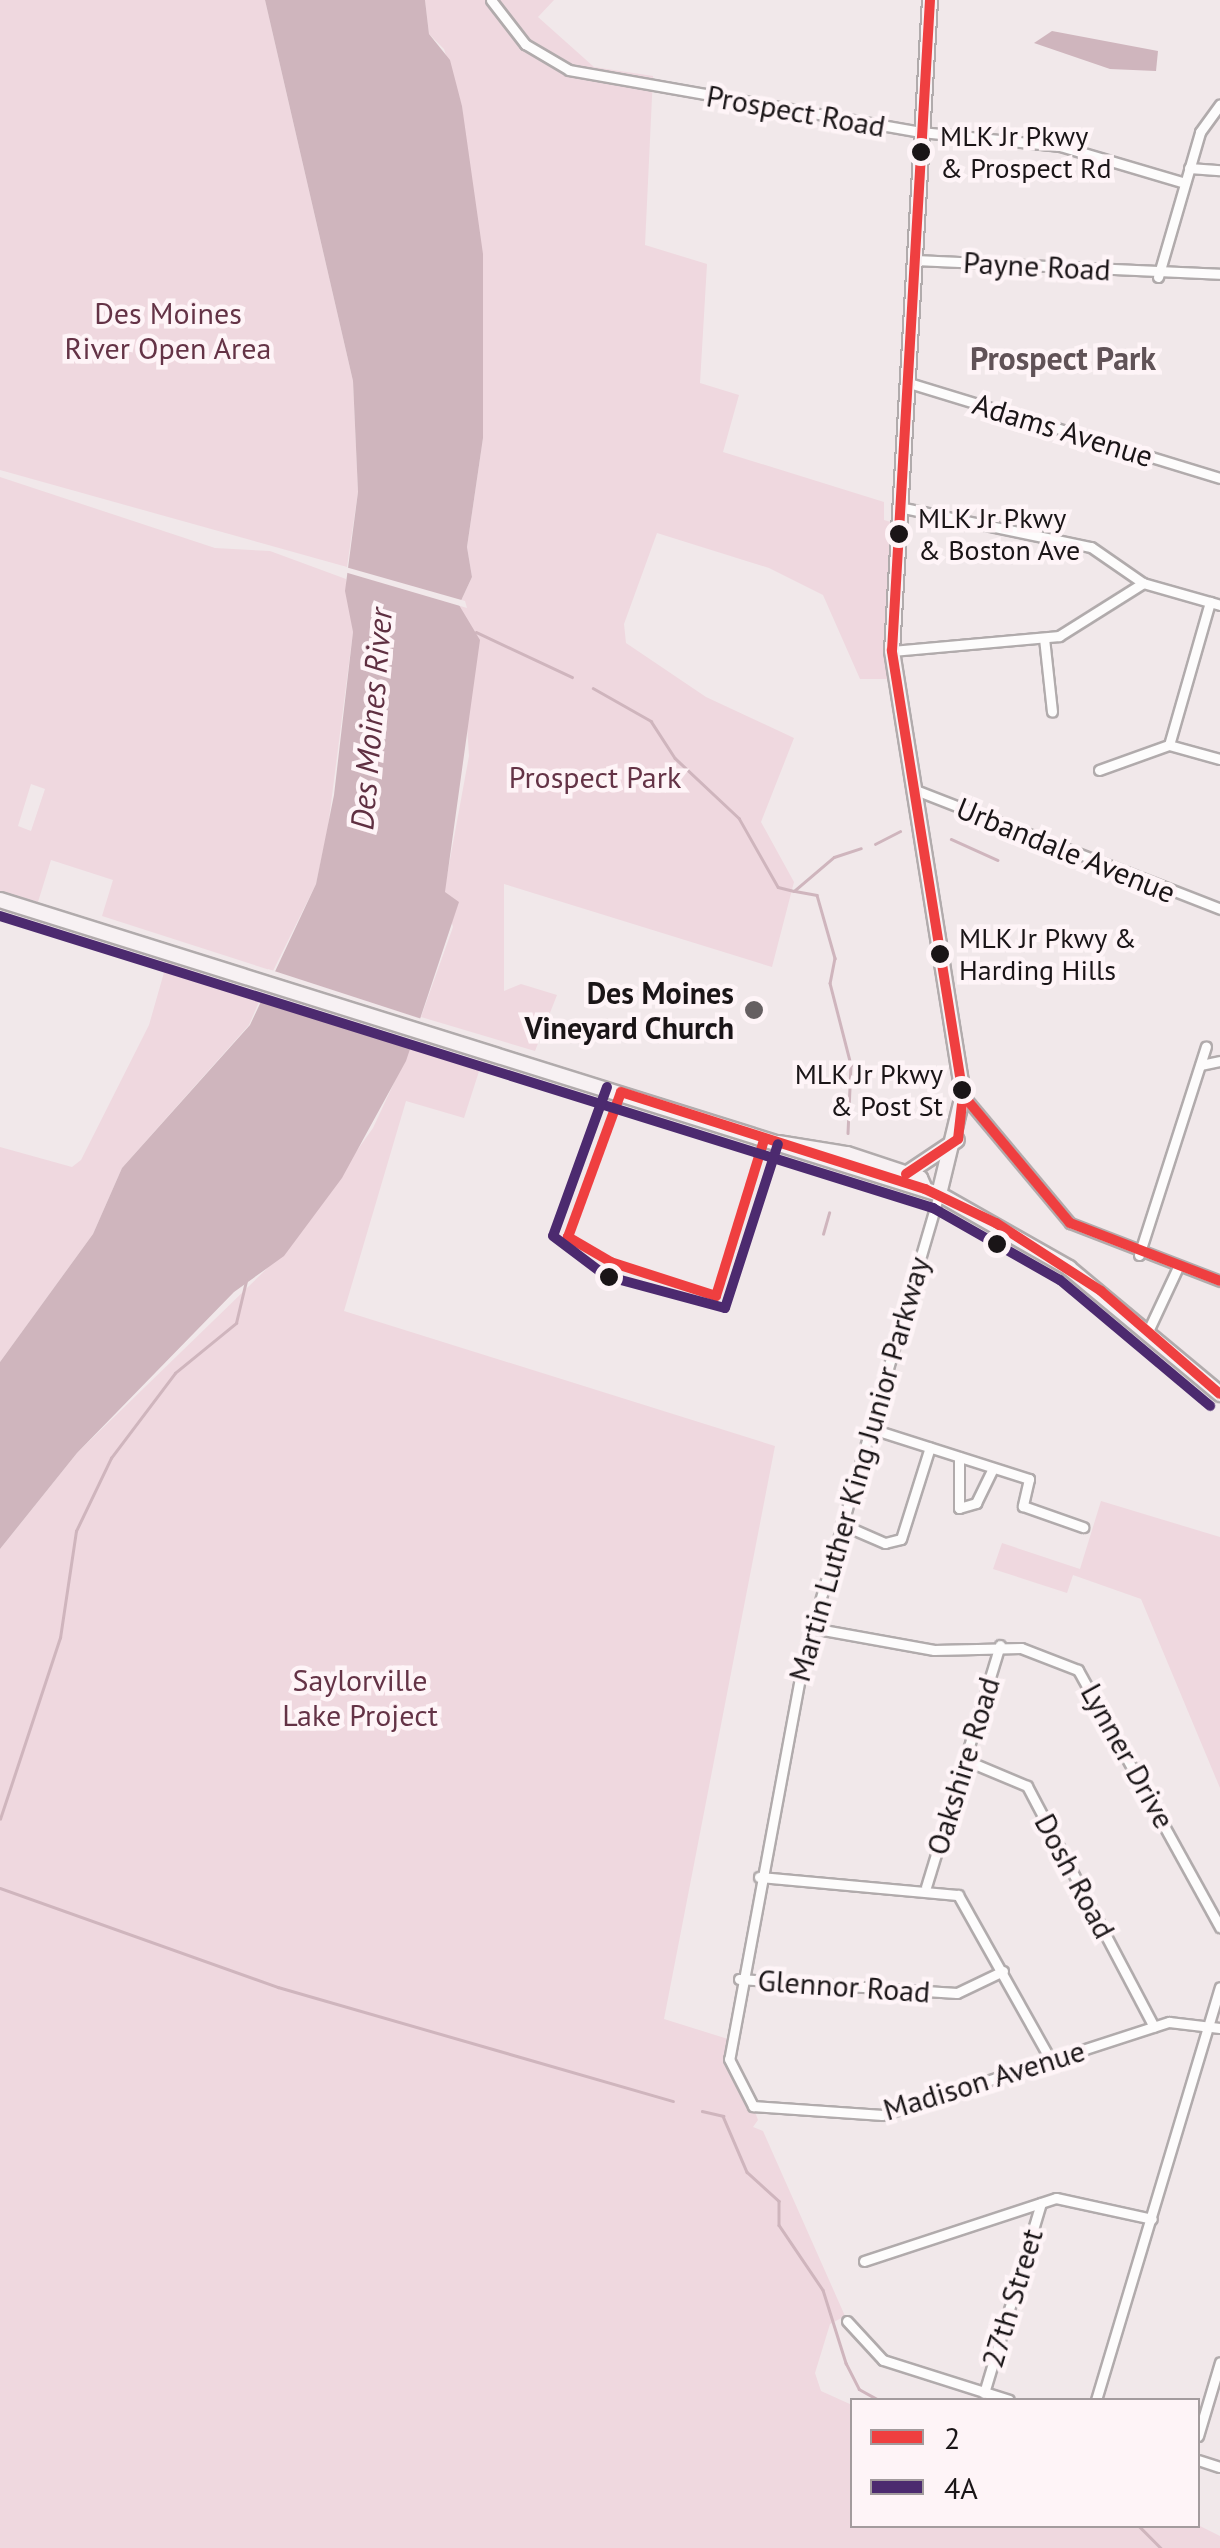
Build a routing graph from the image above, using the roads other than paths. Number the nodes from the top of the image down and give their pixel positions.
1 (491, 0) edge
2 (930, 0) edge
3 (1220, 104) edge
4 (921, 132) junction
5 (1189, 168) junction
6 (1220, 170) edge
7 (1185, 183) junction
8 (914, 260) junction
9 (1220, 274) edge
10 (1158, 277) junction
11 (906, 382) junction
12 (1220, 478) edge
13 (899, 507) junction
14 (1142, 583) junction
15 (1215, 604) edge
16 (1044, 638) junction
17 (892, 651) junction
18 (1052, 712) dead end
19 (1169, 745) junction
20 (1220, 759) edge
21 (1099, 770) dead end
22 (913, 789) junction
23 (0, 900) edge
24 (1220, 909) edge
25 (1206, 1046) dead end
26 (1220, 1061) edge
27 (1199, 1067) junction
28 (963, 1096) junction
29 (958, 1139) junction
30 (778, 1143) junction
31 (906, 1174) junction
32 (932, 1191) junction
33 (1140, 1255) junction
34 (1178, 1267) junction
35 (1220, 1281) edge
36 (1150, 1329) junction
37 (1220, 1394) edge
38 (869, 1428) junction
39 (930, 1448) junction
40 (960, 1457) junction
41 (993, 1468) junction
42 (842, 1524) junction
43 (1083, 1527) dead end
44 (812, 1628) junction
45 (1000, 1645) junction
46 (965, 1760) junction
47 (759, 1877) junction
48 (926, 1887) junction
49 (1220, 1927) edge
50 (1003, 1970) junction
51 (739, 1979) junction
52 (1220, 1988) edge
53 (1209, 2024) junction
54 (1154, 2027) junction
55 (1220, 2028) edge
56 (1051, 2060) junction
57 (746, 2100) joint
58 (1041, 2203) junction
59 (1152, 2219) junction
60 (864, 2261) dead end
61 (847, 2321) dead end
62 (1220, 2362) edge
63 (984, 2392) junction
64 (1003, 2398) edge
65 (1097, 2398) edge
66 (1200, 2429) edge

1 - 4 street, Prospect Road
2 - 4 main road, Martin Luther King Junior Parkway
3 - 5 street
4 - 7 street, Prospect Road
4 - 8 main road, Martin Luther King Junior Parkway
5 - 6 street
5 - 7 street
7 - 10 street
8 - 10 street, Payne Road
8 - 11 main road, Martin Luther King Junior Parkway
9 - 10 street, Payne Road
11 - 12 street, Adams Avenue
11 - 13 main road, Martin Luther King Junior Parkway
13 - 14 street
13 - 17 main road, Martin Luther King Junior Parkway
14 - 15 street
14 - 16 street
15 - 19 street
16 - 17 street
16 - 18 street
17 - 22 main road, Martin Luther King Junior Parkway
19 - 20 street
19 - 21 street
22 - 24 street, Urbandale Avenue
22 - 28 main road, Martin Luther King Junior Parkway
23 - 30 main road
25 - 27 street
26 - 27 street
27 - 33 street
28 - 29 main road, Martin Luther King Junior Parkway
28 - 33 street
29 - 31 main road
29 - 32 main road, Martin Luther King Junior Parkway
30 - 31 main road
30 - 32 main road
31 - 32 main road
32 - 36 main road
32 - 38 street, Martin Luther King Junior Parkway
33 - 34 street
34 - 35 street
34 - 36 street
36 - 37 main road
38 - 39 street
38 - 42 street, Martin Luther King Junior Parkway
39 - 40 street
39 - 42 street
40 - 41 street
40 - 41 street
41 - 43 street
42 - 44 street, Martin Luther King Junior Parkway
44 - 45 street, Lynner Drive
44 - 47 street, Martin Luther King Junior Parkway
45 - 46 street, Oakshire Road
45 - 49 street, Lynner Drive
46 - 48 street, Oakshire Road
46 - 54 street, Dosh Road
47 - 48 street
47 - 51 street, Martin Luther King Junior Parkway
48 - 50 street
50 - 51 street, Glennor Road
50 - 56 street
51 - 57 street, Martin Luther King Junior Parkway
52 - 53 street
53 - 54 street, Madison Avenue
53 - 55 street, Madison Avenue
53 - 59 street
54 - 56 street, Madison Avenue
56 - 57 street, Madison Avenue
58 - 59 street
58 - 60 street
58 - 63 street, 27th Street
59 - 65 street
61 - 63 street
62 - 66 street
63 - 64 street

